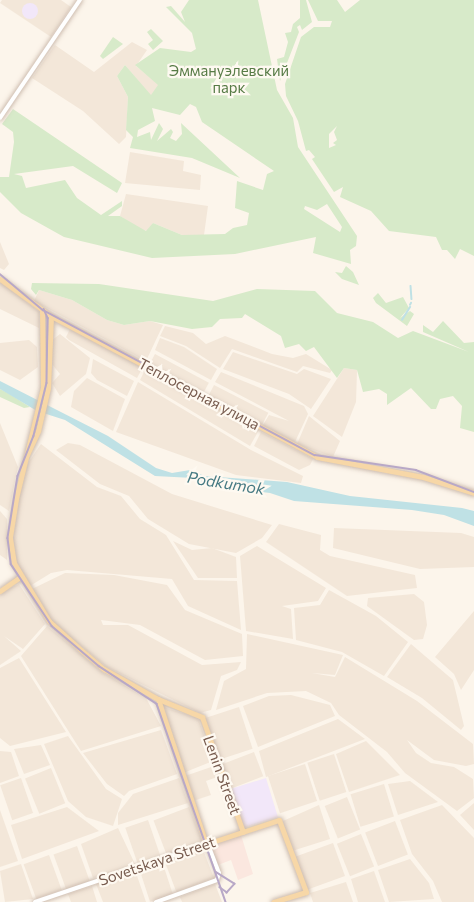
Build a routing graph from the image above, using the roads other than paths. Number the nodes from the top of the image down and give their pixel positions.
1 (80, 0) edge
2 (1, 116) edge
3 (0, 279) edge
4 (42, 311) junction
5 (51, 316) junction
6 (46, 388) junction
7 (474, 493) edge
8 (20, 577) junction
9 (0, 591) edge
10 (158, 699) junction
11 (243, 832) junction
12 (206, 844) junction
13 (35, 902) edge
14 (156, 902) edge
15 (273, 902) edge

1 - 2 street
3 - 4 main road, Теплосерная улица
4 - 5 main road, Теплосерная улица
4 - 6 main road
5 - 6 main road
5 - 7 main road, Теплосерная улица
6 - 8 main road
8 - 9 main road
8 - 10 main road
10 - 11 main road, Lenin Street
10 - 12 main road
11 - 12 main road, Sovetskaya Street
11 - 15 main road, Sovetskaya Street
12 - 13 street, Sovetskaya Street
12 - 14 street

